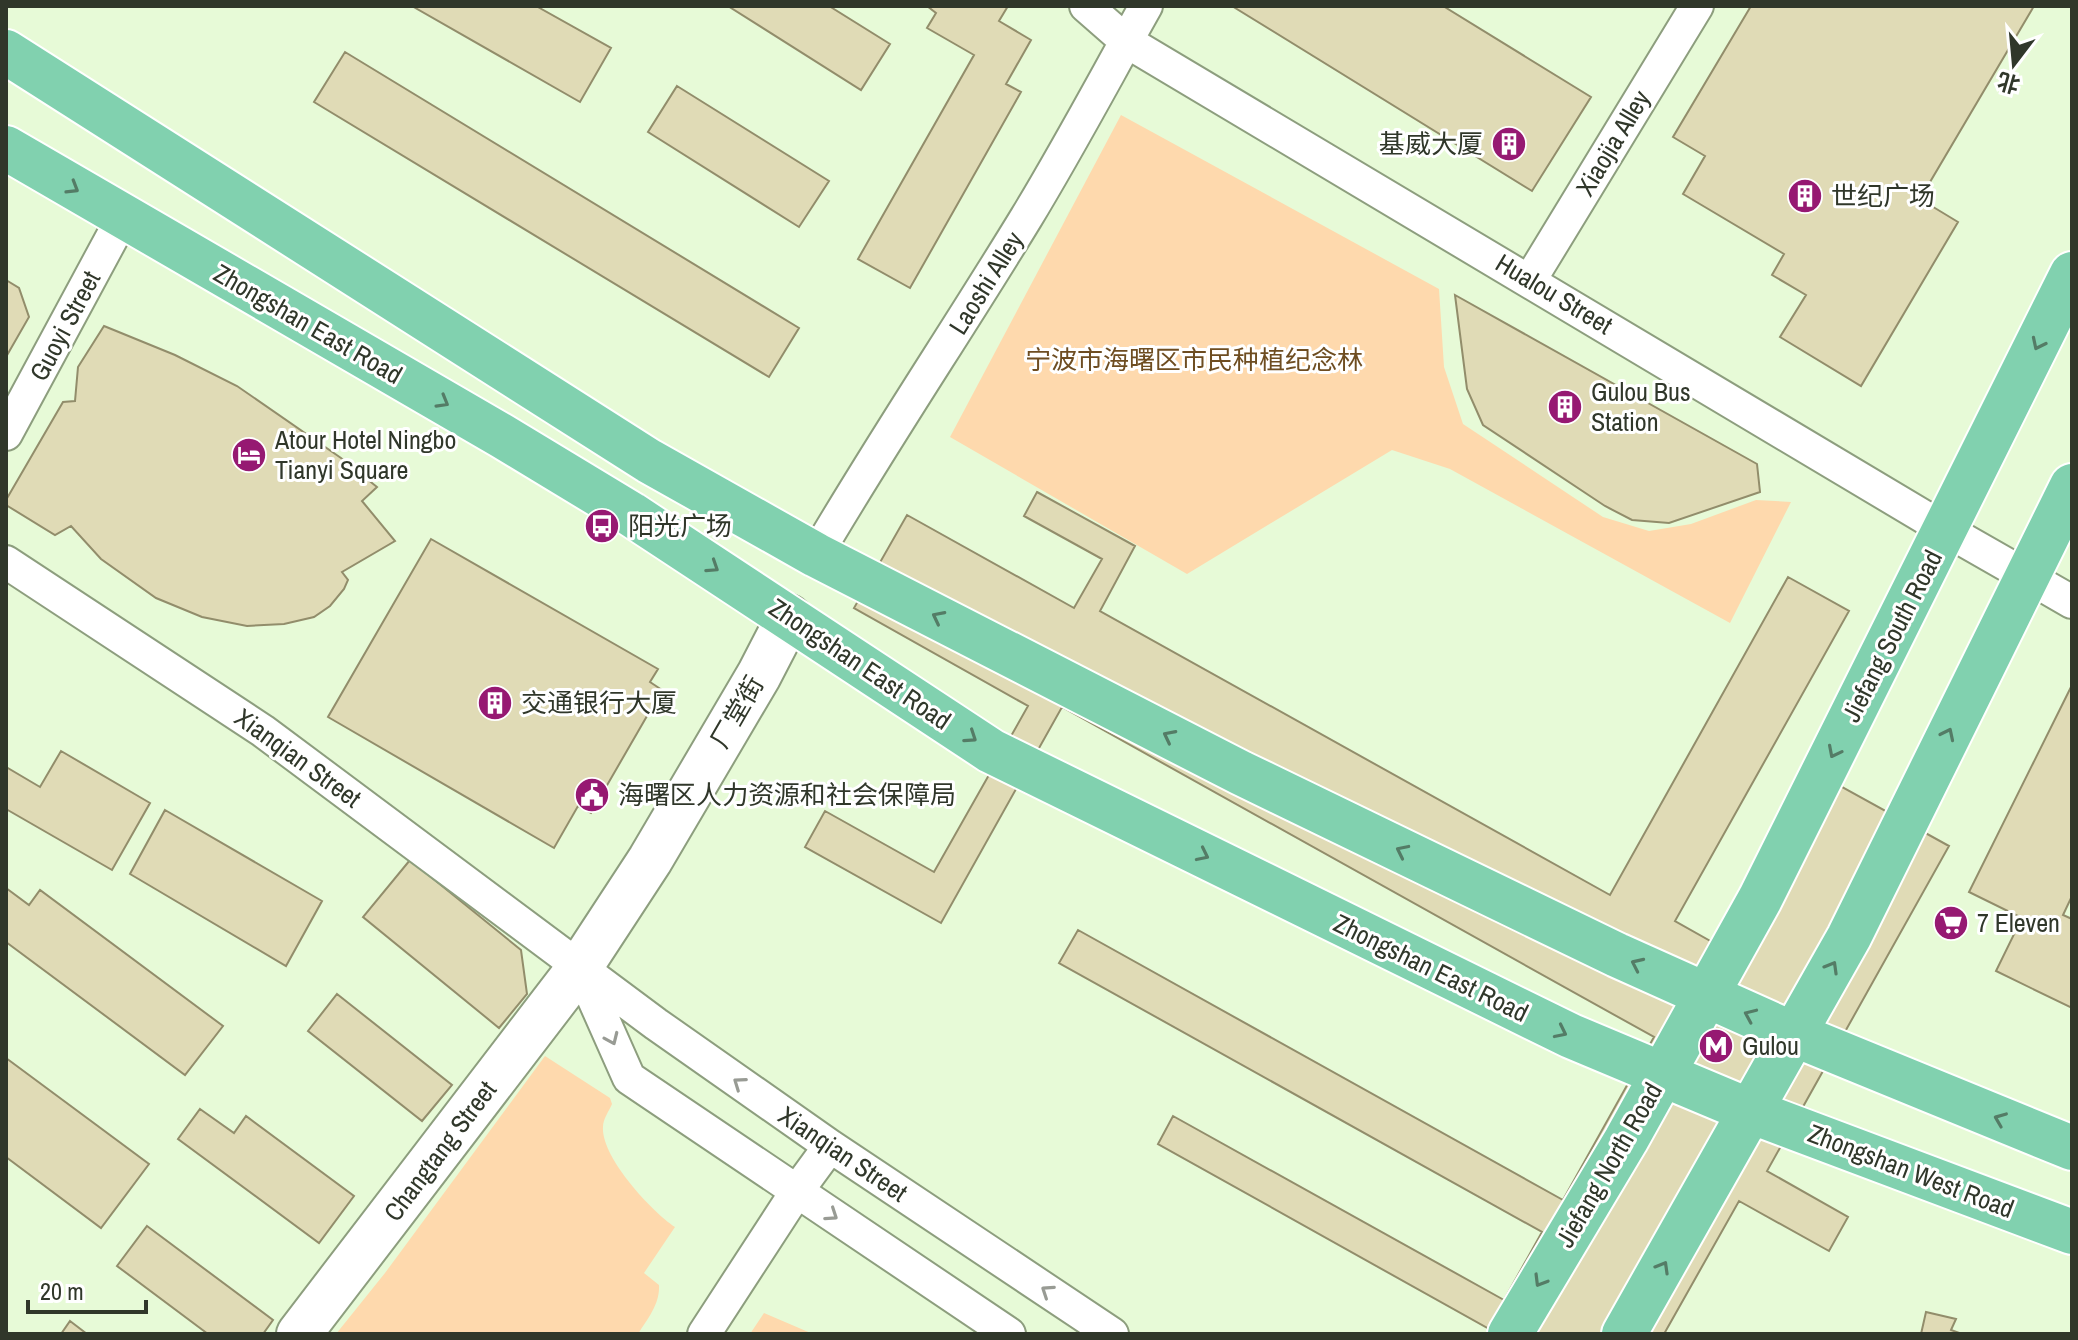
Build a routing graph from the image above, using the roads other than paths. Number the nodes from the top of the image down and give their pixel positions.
1 (1086, 6) edge
2 (1146, 6) edge
3 (1697, 6) edge
4 (1126, 41) junction
5 (6, 52) edge
6 (6, 148) edge
7 (123, 217) junction
8 (2072, 274) edge
9 (1530, 280) junction
10 (6, 434) edge
11 (2072, 486) edge
12 (1946, 530) junction
13 (816, 555) junction
14 (6, 562) edge
15 (2026, 577) junction
16 (2072, 602) edge
17 (789, 617) junction
18 (580, 967) junction
19 (1707, 996) junction
20 (1793, 1034) junction
21 (1661, 1076) junction
22 (1750, 1111) junction
23 (830, 1146) junction
24 (2072, 1148) edge
25 (797, 1191) junction
26 (2072, 1232) edge
27 (299, 1334) edge
28 (704, 1334) edge
29 (1009, 1334) edge
30 (1112, 1334) edge
31 (1510, 1334) edge
32 (1624, 1334) edge

1 - 4 street, Hualou Street
2 - 4 street, Laoshi Alley
3 - 9 street, Xiaojia Alley
4 - 9 street, Hualou Street
4 - 13 street, Laoshi Alley
5 - 13 main road
6 -> 7 main road, Zhongshan East Road
7 - 10 street, Guoyi Street
7 -> 17 main road, Zhongshan East Road
8 -> 12 main road, Jiefang South Road
9 - 12 street, Hualou Street
11 - 15 main road
12 - 15 street, Hualou Street
12 -> 19 main road, Jiefang South Road
19 -> 13 main road
14 - 18 street, Xianqian Street
15 - 16 street, Hualou Street
20 -> 15 main road
17 - 18 street, 厂堂街
17 -> 21 main road, Zhongshan East Road
23 -> 18 street, Xianqian Street
18 -> 25 street, Xianqian Street
18 - 27 street, Changtang Street
20 -> 19 main road
19 - 21 main road, Jiefang North Road
20 - 22 main road
24 -> 20 main road
21 - 22 main road, Zhongshan East Road
21 -> 31 main road, Jiefang North Road
22 - 26 main road, Zhongshan West Road
32 -> 22 main road
23 - 25 street
30 -> 23 street, Xianqian Street
25 - 28 street
25 -> 29 street, Xianqian Street

